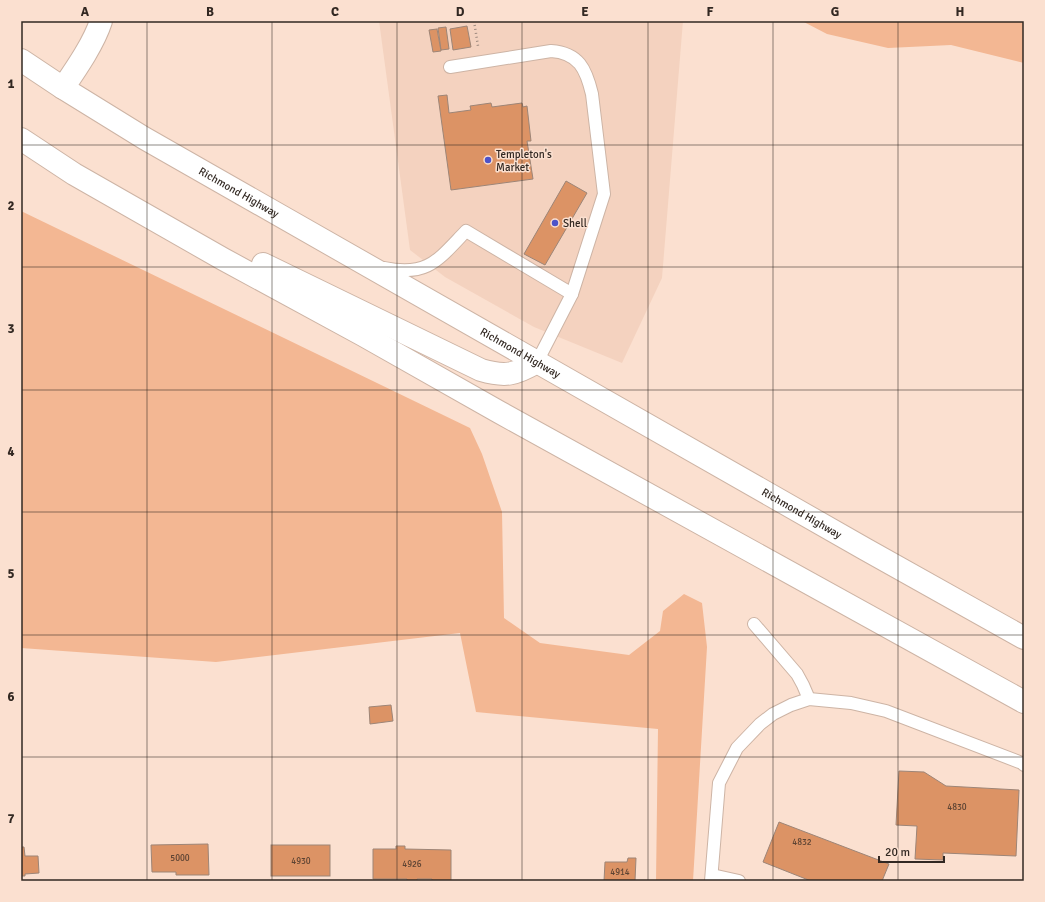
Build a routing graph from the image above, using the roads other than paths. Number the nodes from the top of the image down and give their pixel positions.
1 (101, 21) edge
2 (21, 60) edge
3 (450, 67) dead end
4 (63, 88) junction
5 (21, 139) edge
6 (137, 211) junction
7 (365, 264) junction
8 (572, 294) junction
9 (536, 362) junction
10 (754, 624) dead end
11 (1021, 636) edge
12 (808, 699) junction
13 (1024, 702) edge
14 (1024, 765) edge
15 (711, 878) edge
16 (739, 881) edge

1 - 4 main road
2 - 4 main road, Richmond Highway
3 - 8 lane
4 - 7 main road, Richmond Highway
5 - 6 main road
6 - 9 main road
6 - 13 main road
7 - 8 lane
7 - 9 main road, Richmond Highway
8 - 9 lane
9 - 11 main road, Richmond Highway
10 - 12 lane
12 - 14 lane
12 - 15 lane
15 - 16 lane

